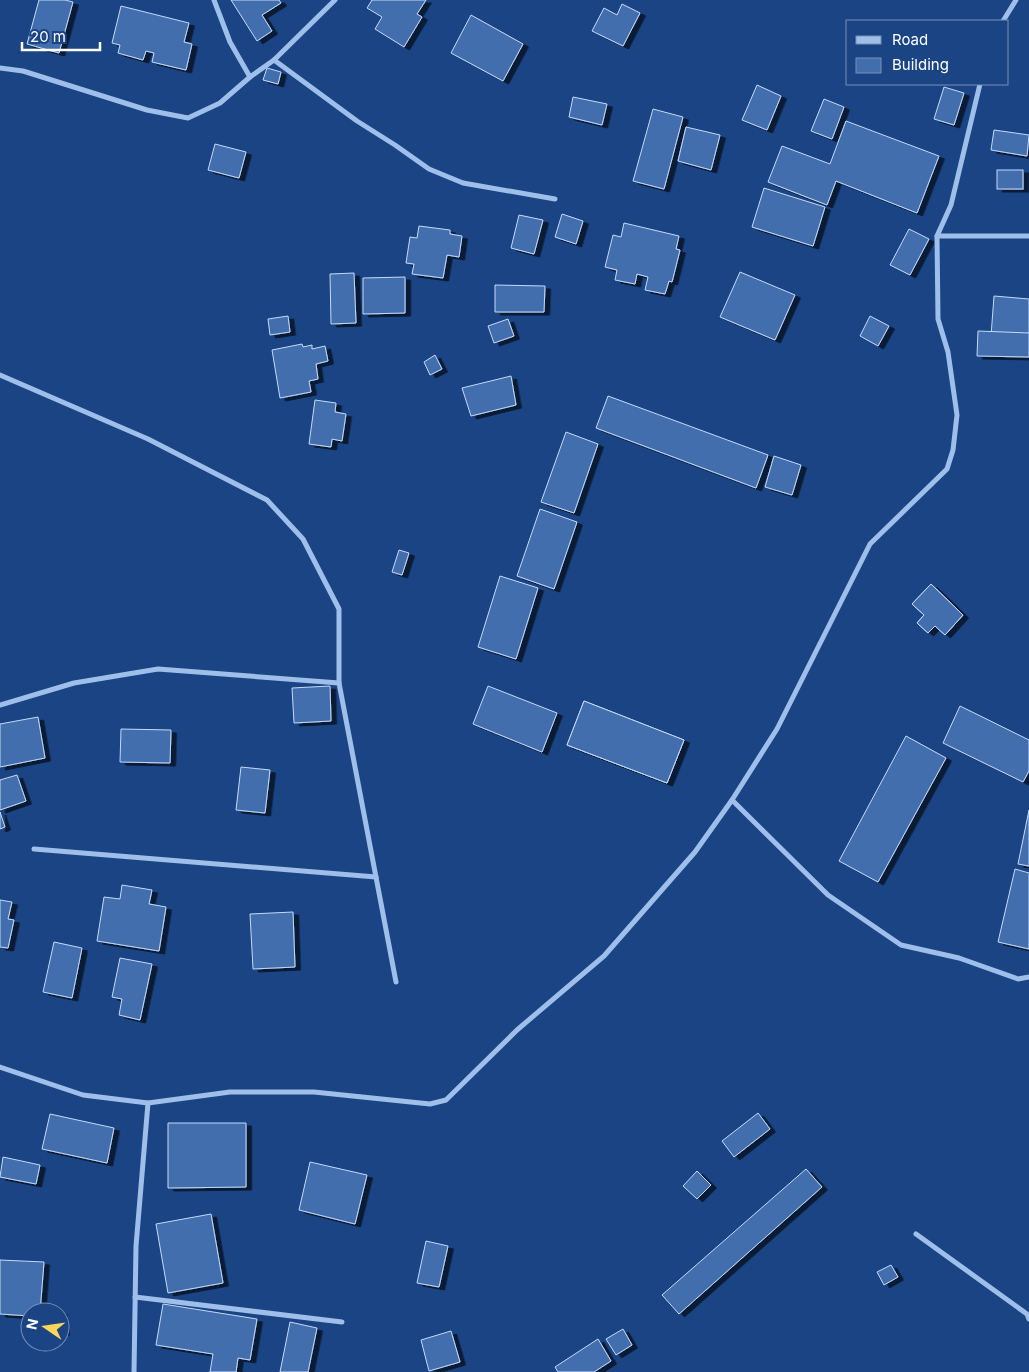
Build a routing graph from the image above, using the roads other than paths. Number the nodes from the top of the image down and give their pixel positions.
1 (214, 0) edge
2 (335, 0) edge
3 (1016, 0) edge
4 (1004, 20) edge
5 (274, 60) junction
6 (0, 68) edge
7 (250, 77) junction
8 (980, 85) edge
9 (555, 199) dead end
10 (938, 236) junction
11 (1029, 236) edge
12 (0, 375) edge
13 (339, 683) junction
14 (0, 705) edge
15 (732, 800) junction
16 (34, 849) dead end
17 (376, 877) junction
18 (1029, 977) edge
19 (396, 982) dead end
20 (0, 1067) edge
21 (148, 1103) junction
22 (916, 1234) dead end
23 (135, 1297) junction
24 (1029, 1319) edge
25 (342, 1322) dead end
26 (134, 1372) edge

1 - 7 street
2 - 5 street
3 - 4 street
5 - 7 street
5 - 9 street
6 - 7 street
8 - 10 street
10 - 11 street
10 - 15 street
12 - 13 street
13 - 14 street
13 - 17 street
15 - 18 street
15 - 21 street
16 - 17 street
17 - 19 street
20 - 21 street
21 - 23 street
22 - 24 street
23 - 25 street
23 - 26 street

